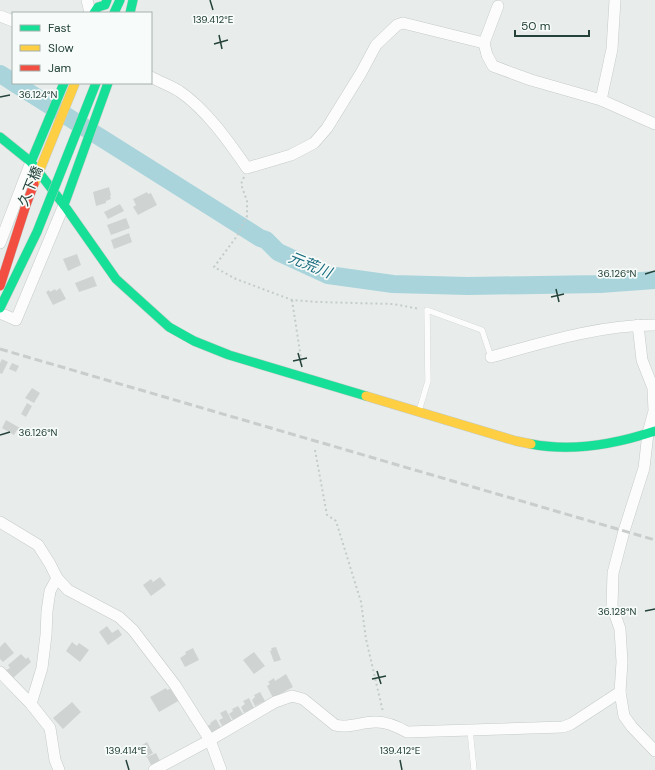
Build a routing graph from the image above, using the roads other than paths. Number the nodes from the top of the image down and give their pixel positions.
1 (87, 0) edge
2 (120, 0) edge
3 (615, 0) edge
4 (132, 2) edge
5 (104, 6) edge
6 (498, 6) dead end
7 (90, 12) edge
8 (95, 12) edge
9 (114, 12) edge
10 (127, 12) edge
11 (130, 12) edge
12 (0, 16) edge
13 (12, 20) edge
14 (0, 24) edge
15 (12, 24) edge
16 (484, 43) junction
17 (152, 78) edge
18 (64, 84) edge
19 (75, 84) edge
20 (86, 84) edge
21 (96, 84) edge
22 (108, 84) edge
23 (601, 100) junction
24 (655, 124) edge
25 (0, 137) edge
26 (30, 162) junction
27 (43, 191) dead end
28 (64, 206) junction
29 (29, 228) dead end
30 (0, 243) edge
31 (0, 286) edge
32 (0, 300) edge
33 (0, 308) edge
34 (0, 313) edge
35 (638, 325) junction
36 (655, 325) edge
37 (491, 358) joint
38 (418, 412) junction
39 (652, 432) edge
40 (0, 522) edge
41 (57, 578) junction
42 (0, 672) edge
43 (620, 692) junction
44 (31, 704) junction
45 (470, 730) junction
46 (210, 740) junction
47 (655, 751) edge
48 (59, 770) edge
49 (154, 770) edge
50 (221, 770) edge
51 (474, 770) edge

1 - 7 street
2 - 9 main road
3 - 23 street
4 - 10 main road
4 - 11 main road
5 - 8 main road
6 - 16 street
12 - 13 street
14 - 15 street
16 - 17 street
16 - 23 street
18 - 26 main road
19 - 31 main road, bridge
20 - 27 main road, 久下橋
21 - 33 main road, bridge
22 - 28 main road
23 - 24 street
25 - 26 main road
26 - 28 main road
26 - 30 street
28 - 34 street
28 - 38 main road
29 - 32 main road, 久下橋
35 - 36 street
35 - 37 street
35 - 39 street
37 - 38 lane
38 - 39 main road
39 - 43 street
40 - 41 street
41 - 44 street
41 - 46 street
42 - 44 street
43 - 45 street
43 - 47 street
44 - 48 street
45 - 46 street
45 - 51 lane
46 - 49 street
46 - 50 street

